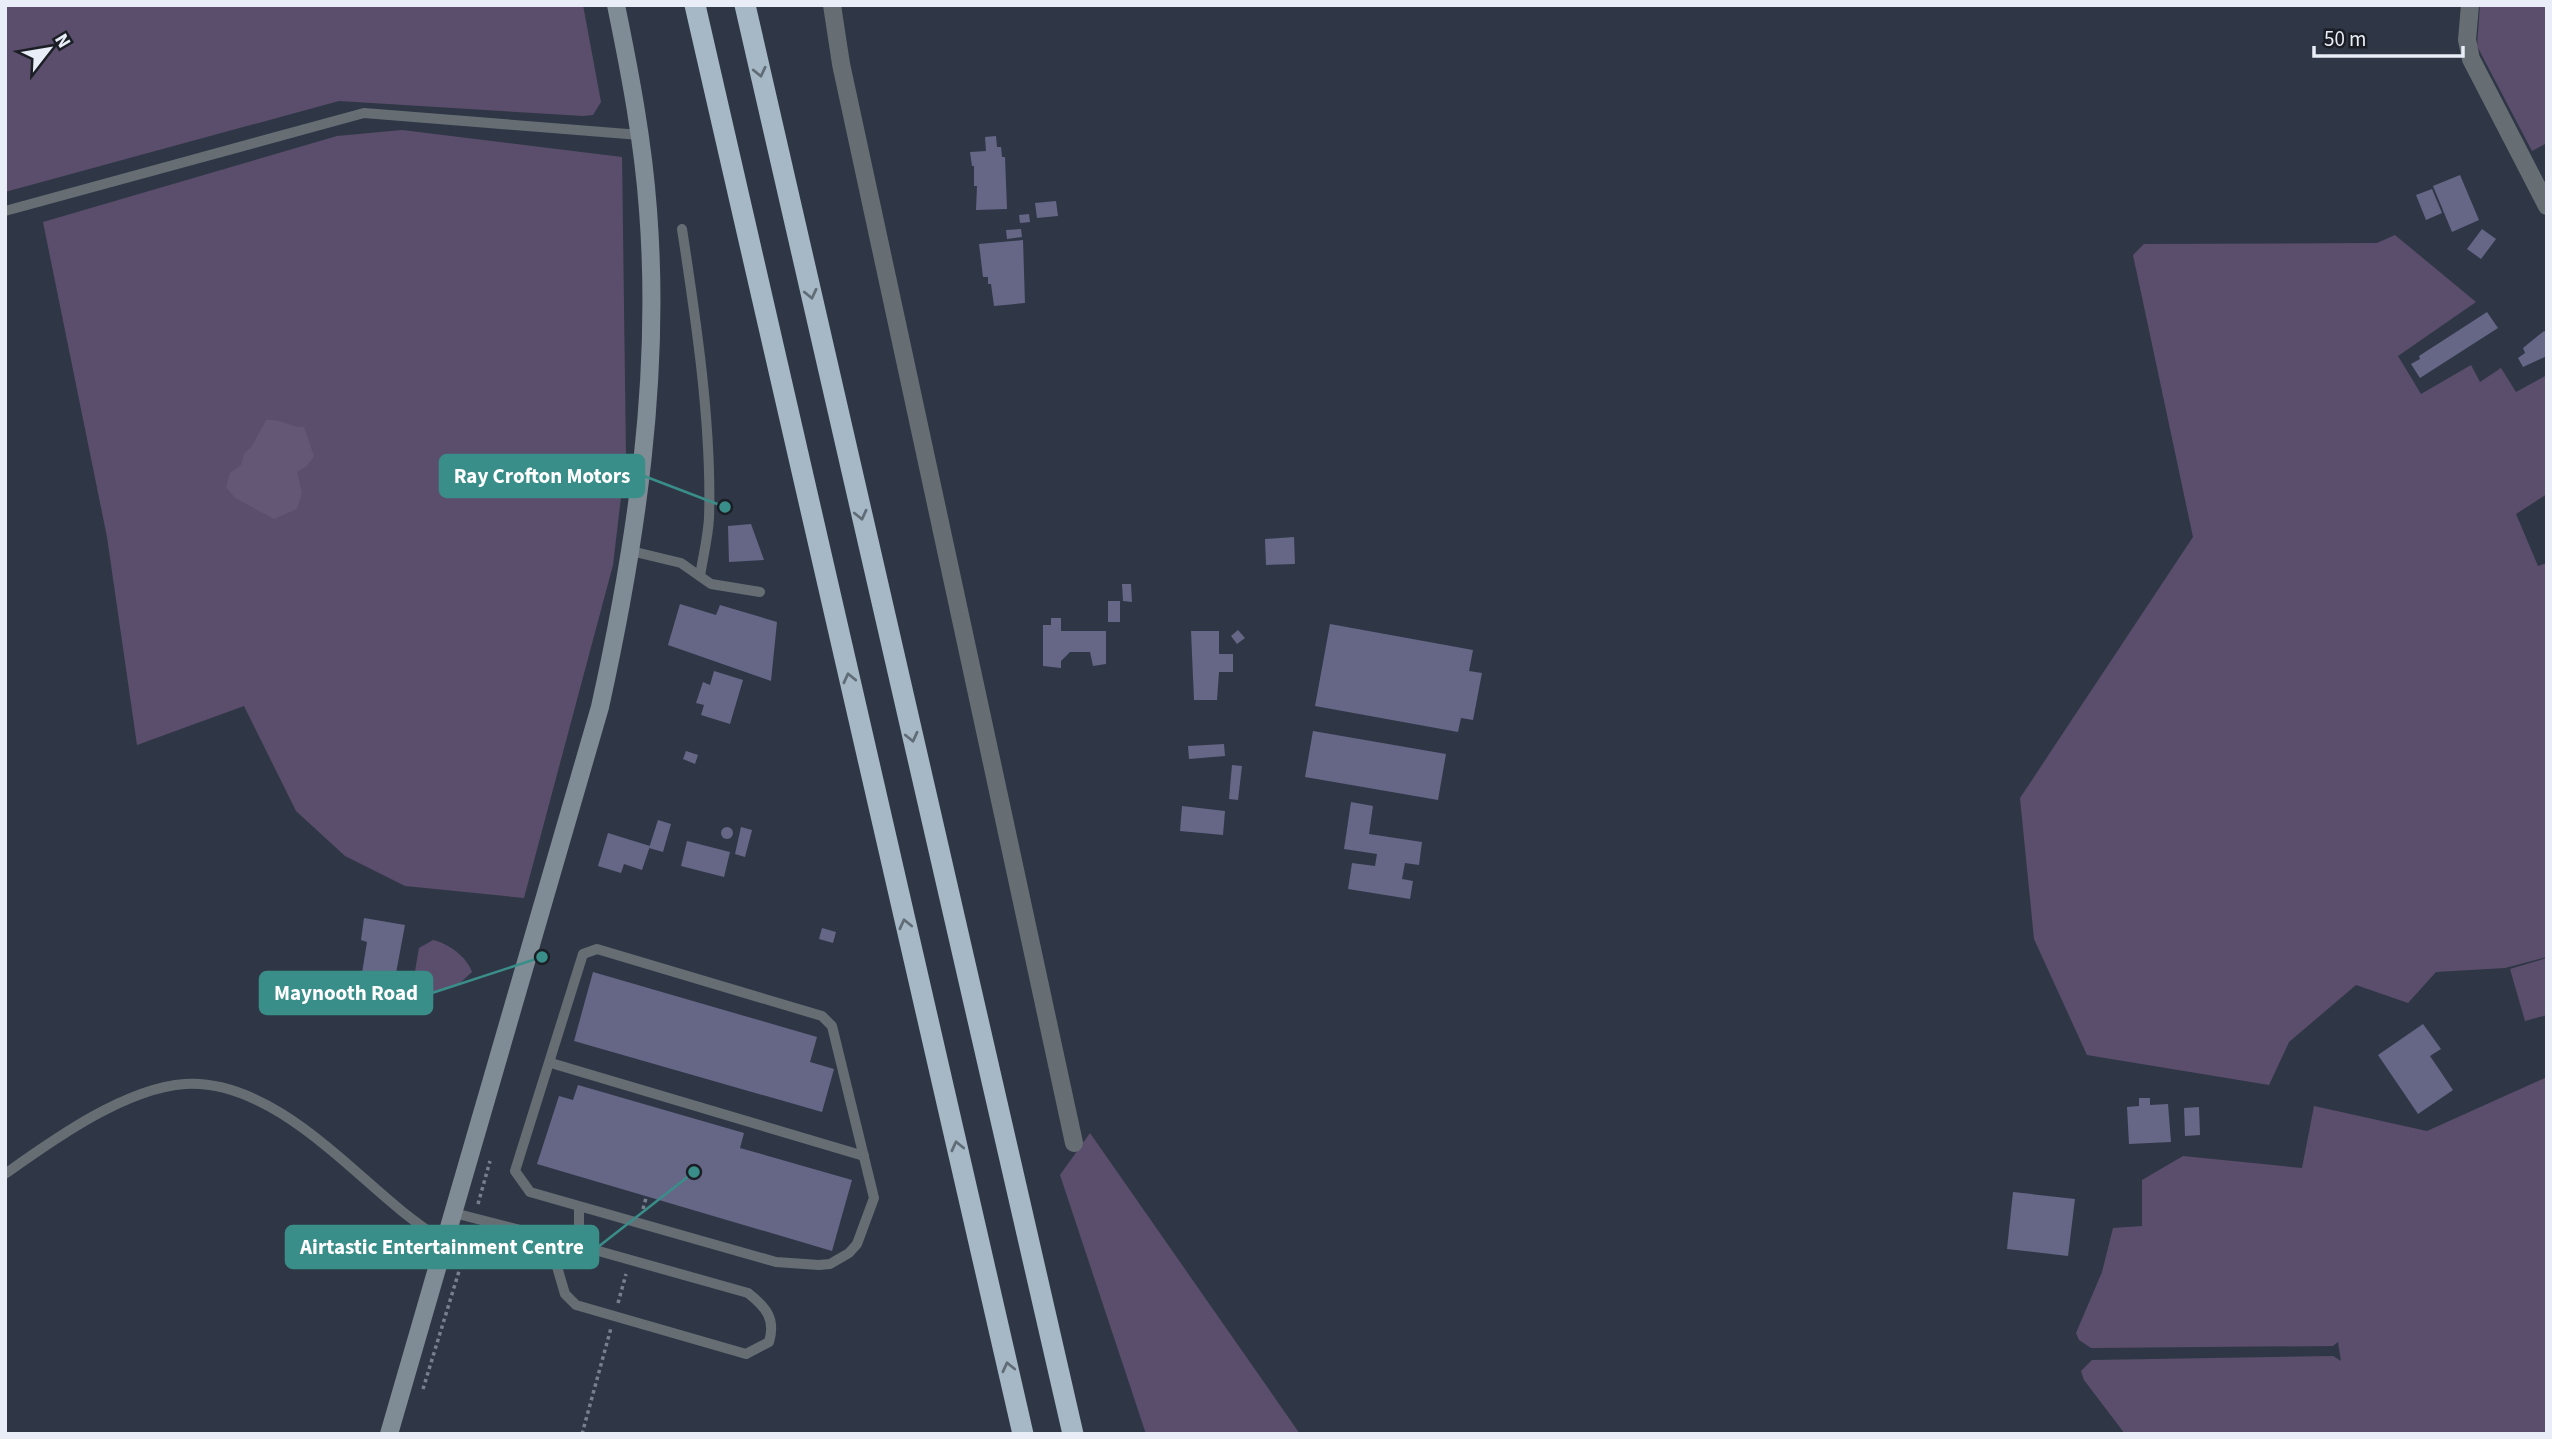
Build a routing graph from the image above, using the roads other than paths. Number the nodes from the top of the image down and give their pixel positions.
1 (616, 5) edge
2 (695, 5) edge
3 (745, 5) edge
4 (832, 5) edge
5 (2470, 5) edge
6 (640, 135) junction
7 (2547, 206) edge
8 (5, 211) edge
9 (682, 229) dead end
10 (631, 551) junction
11 (700, 576) junction
12 (760, 592) dead end
13 (551, 1063) junction
14 (1074, 1143) dead end
15 (864, 1156) junction
16 (5, 1174) edge
17 (579, 1206) junction
18 (454, 1213) junction
19 (563, 1241) junction
20 (444, 1242) junction
21 (389, 1434) edge
22 (1023, 1434) edge
23 (1073, 1434) edge

1 - 6 main road
22 -> 2 highway
3 -> 23 highway
4 - 14 street
5 - 7 street
6 - 8 lane
6 - 10 main road
9 - 11 lane
10 - 11 lane
10 - 18 main road
11 - 12 lane
13 - 15 lane
13 - 15 lane
13 - 17 lane
15 - 17 lane
16 - 20 lane
17 - 19 lane
18 - 19 lane
18 - 20 main road
19 - 19 lane
20 - 21 main road

